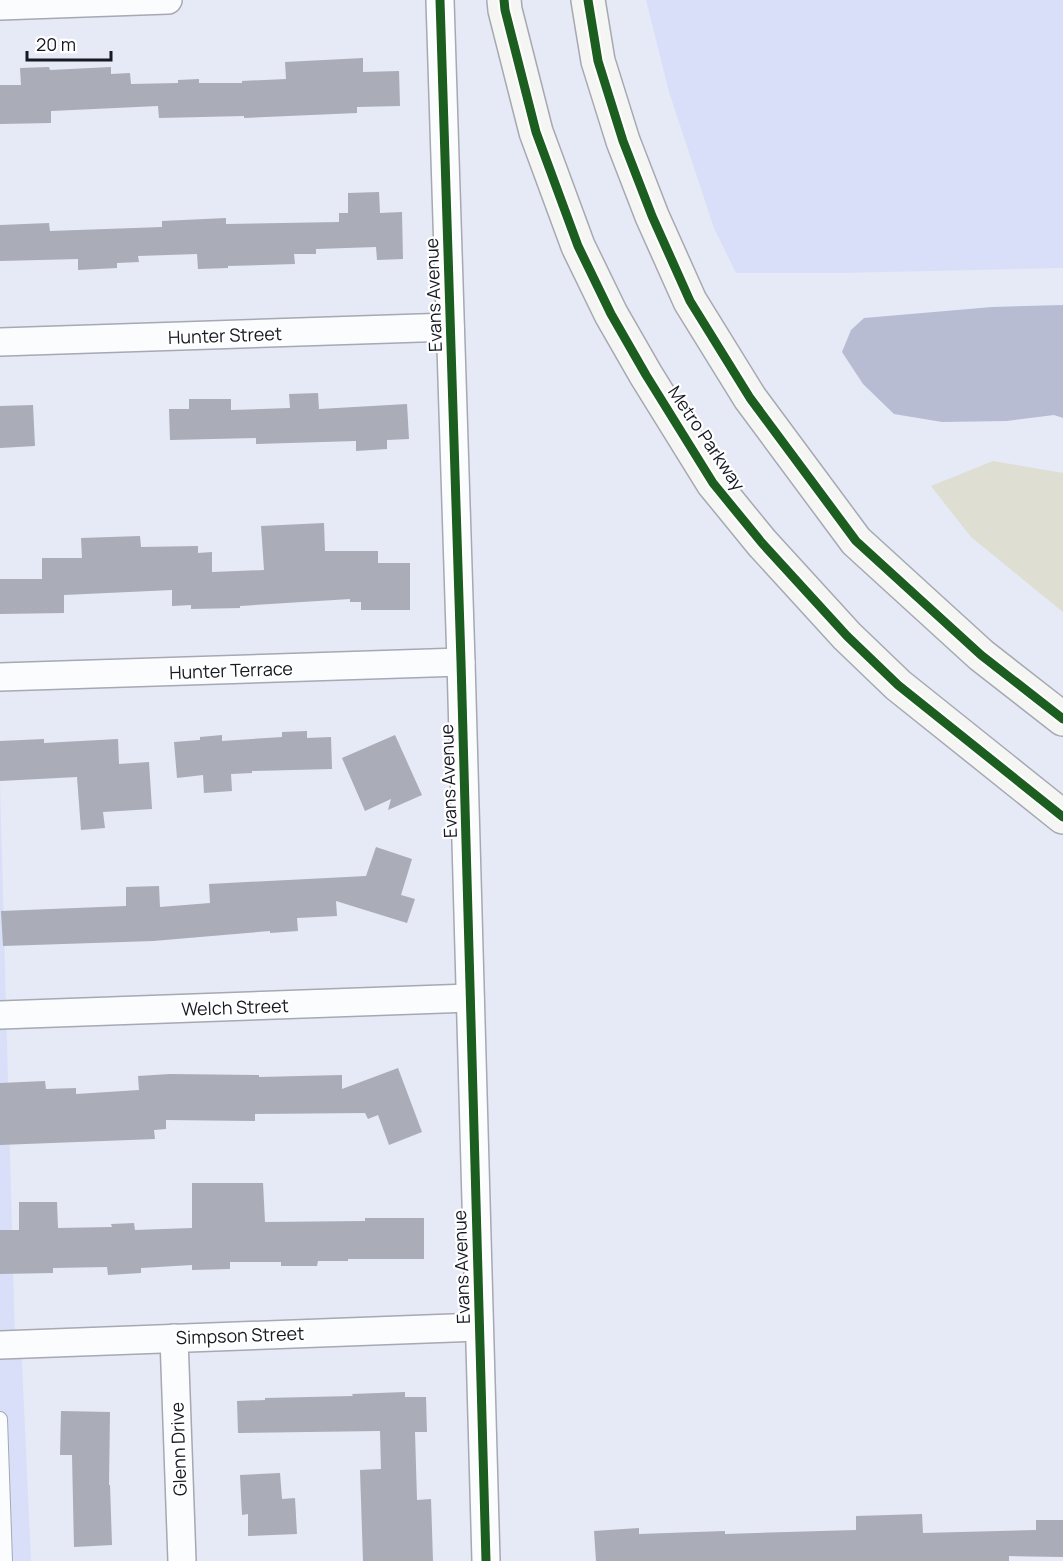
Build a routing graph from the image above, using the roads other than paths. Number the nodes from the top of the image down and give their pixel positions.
1 (168, 0) edge
2 (440, 0) edge
3 (504, 0) edge
4 (588, 0) edge
5 (0, 6) edge
6 (450, 327) junction
7 (0, 342) edge
8 (461, 662) junction
9 (0, 677) edge
10 (1063, 719) edge
11 (1063, 817) edge
12 (470, 999) junction
13 (0, 1015) edge
14 (479, 1327) junction
15 (174, 1338) junction
16 (0, 1345) edge
17 (0, 1419) edge
18 (5, 1561) edge
19 (182, 1561) edge
20 (486, 1561) edge

1 - 5 street
2 - 6 street, Evans Avenue
3 - 11 main road, Metro Parkway
4 - 10 main road
6 - 7 street, Hunter Street
6 - 8 street, Evans Avenue
8 - 9 street, Hunter Terrace
8 - 12 street, Evans Avenue
12 - 13 street, Welch Street
12 - 14 street, Evans Avenue
14 - 15 street, Simpson Street
14 - 20 street, Evans Avenue
15 - 16 street, Simpson Street
15 - 19 street, Glenn Drive
17 - 18 lane

